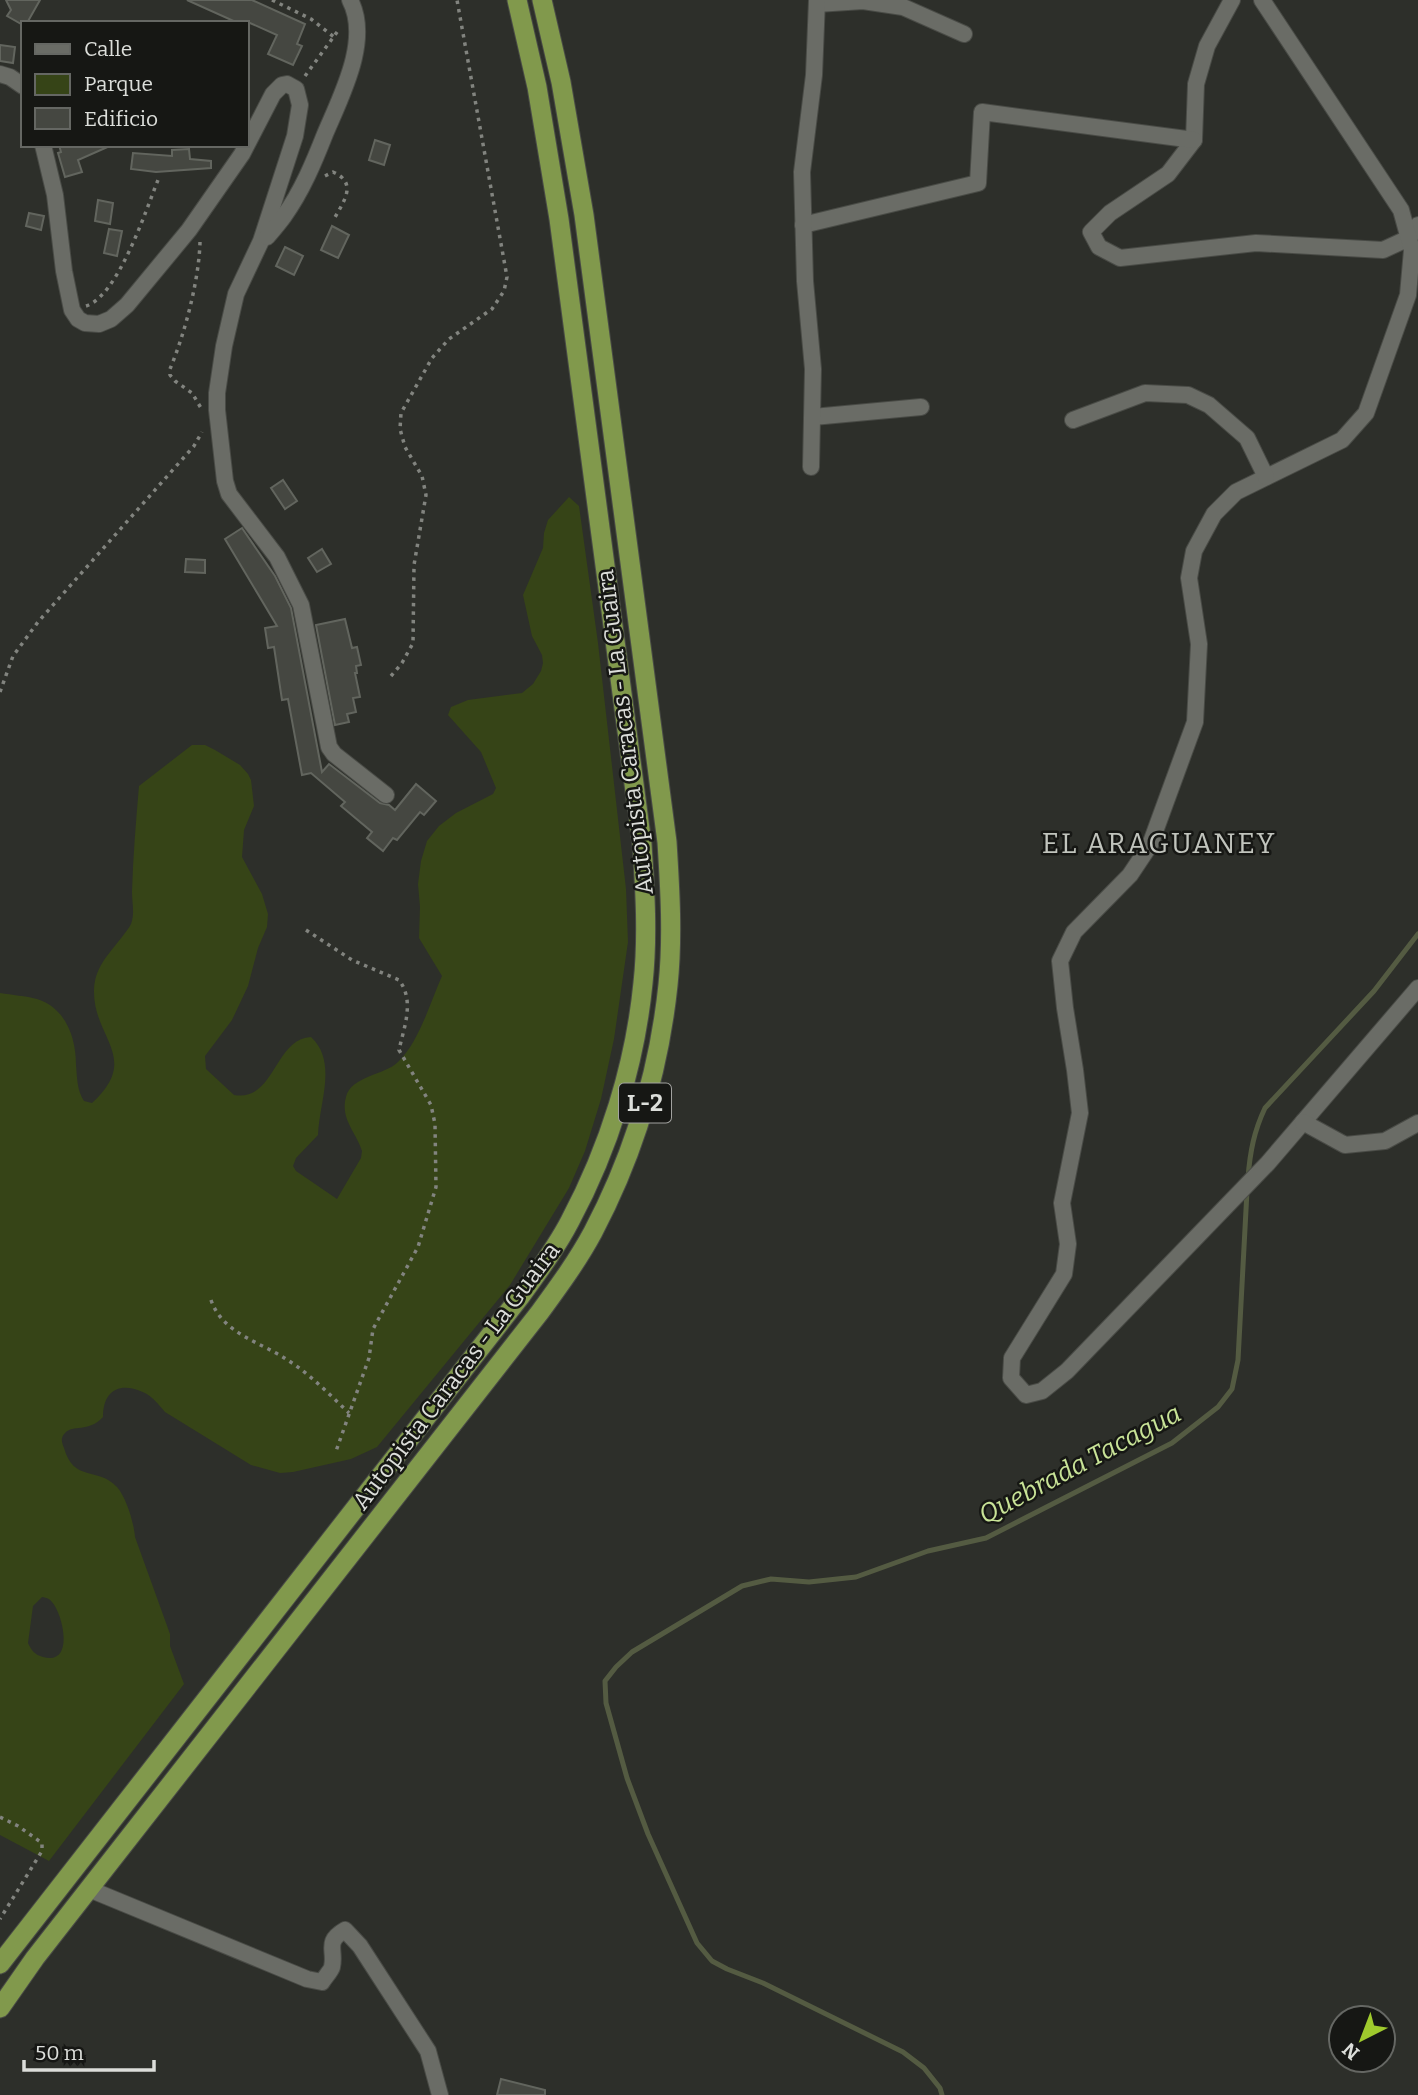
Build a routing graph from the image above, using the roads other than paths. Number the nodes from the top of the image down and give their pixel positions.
1 (350, 0) edge
2 (517, 0) edge
3 (542, 0) edge
4 (1232, 0) edge
5 (1262, 0) edge
6 (817, 2) edge
7 (964, 34) dead end
8 (0, 74) edge
9 (21, 85) edge
10 (1194, 139) junction
11 (248, 142) edge
12 (43, 147) edge
13 (246, 147) edge
14 (803, 225) junction
15 (1413, 232) edge
16 (261, 241) junction
17 (921, 407) dead end
18 (813, 417) junction
19 (1073, 420) dead end
20 (811, 467) dead end
21 (1266, 477) junction
22 (386, 795) dead end
23 (1418, 988) edge
24 (1303, 1122) junction
25 (1418, 1123) edge
26 (89, 1889) junction
27 (0, 1964) edge
28 (0, 2008) edge
29 (440, 2095) edge

1 - 16 street
2 - 27 highway, Autopista Caracas - La Guaira / L-2
3 - 26 highway, Autopista Caracas - La Guaira / L-2
4 - 10 street
5 - 15 street
6 - 7 street
6 - 14 street
8 - 9 street
10 - 14 street
10 - 15 street
11 - 16 street
12 - 13 street
14 - 18 street
15 - 21 street
16 - 22 street
17 - 18 street
18 - 20 street
19 - 21 street
21 - 24 street
23 - 24 street
24 - 25 street
26 - 28 highway, Autopista Caracas - La Guaira / L-2
26 - 29 street

